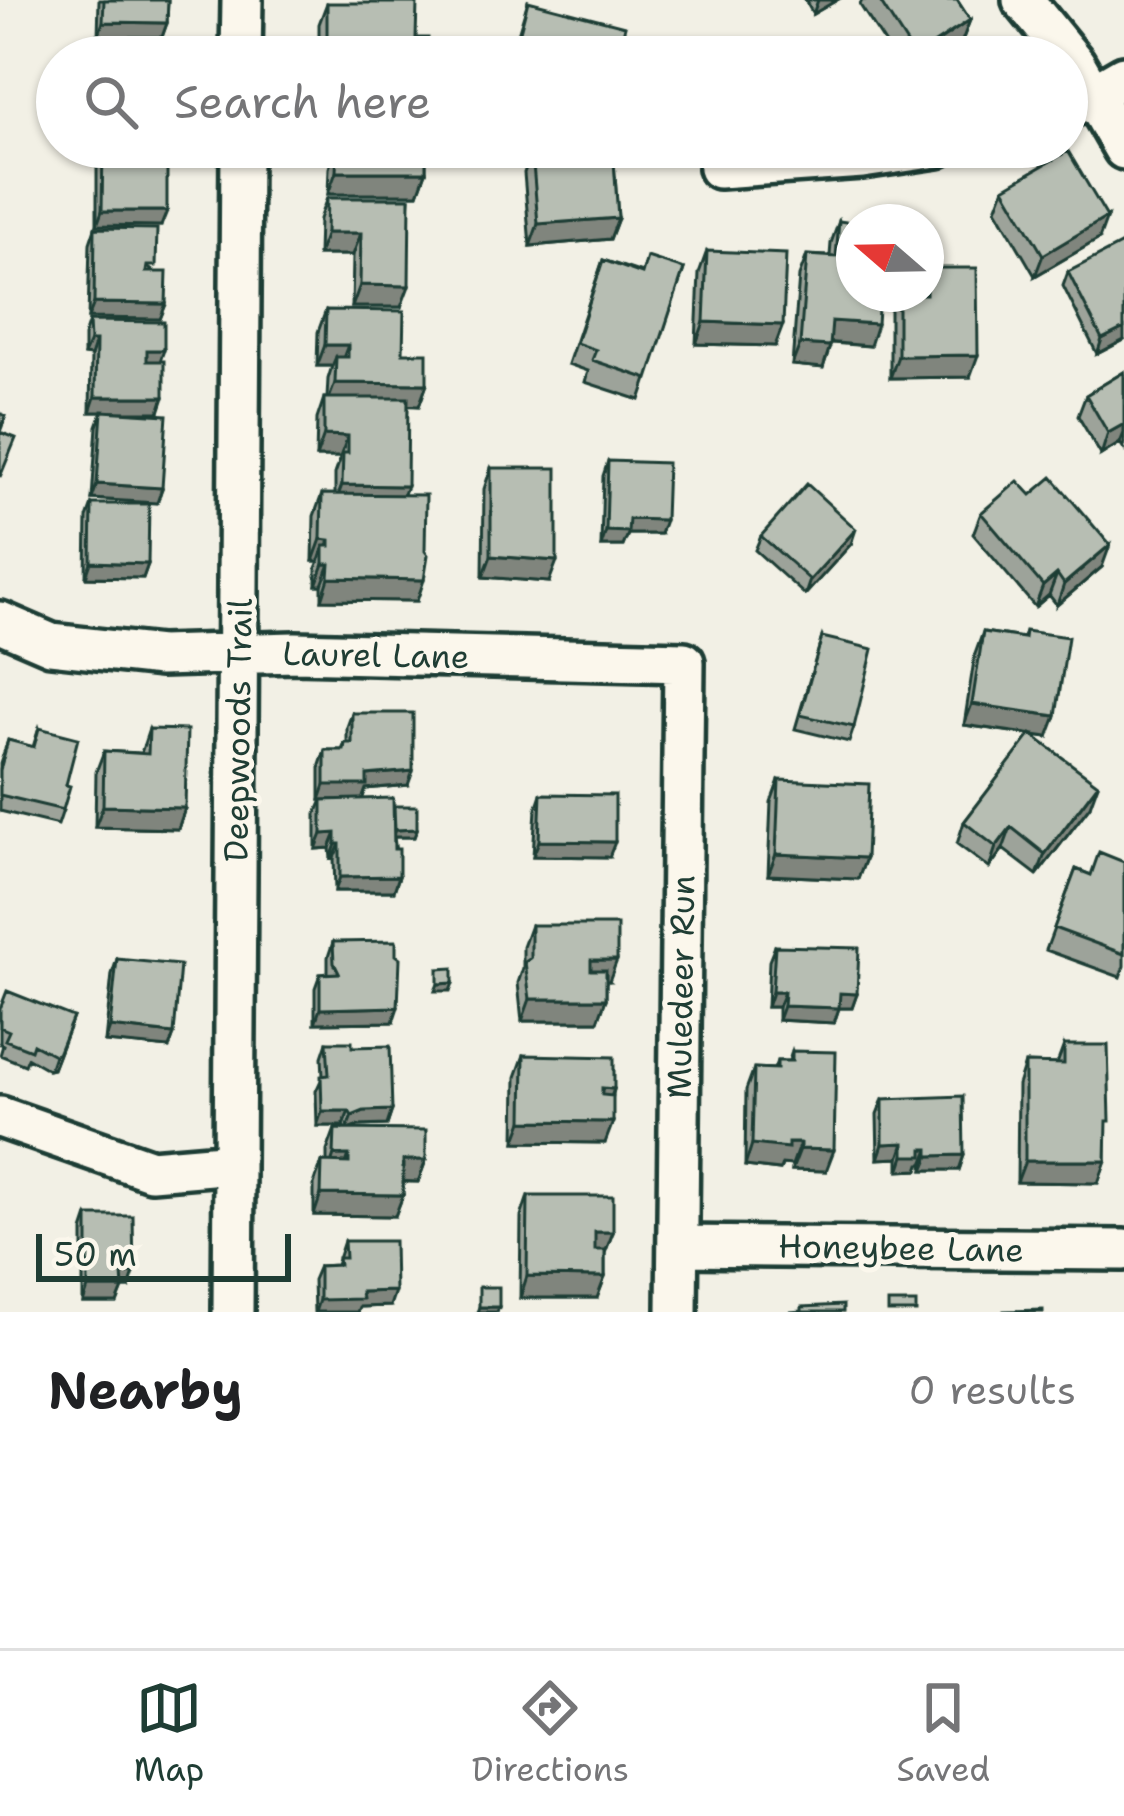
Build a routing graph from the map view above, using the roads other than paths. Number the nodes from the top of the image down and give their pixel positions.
1 (242, 0) edge
2 (1023, 0) edge
3 (241, 36) edge
4 (1052, 36) edge
5 (1094, 94) edge
6 (1124, 149) edge
7 (241, 168) edge
8 (0, 622) edge
9 (239, 653) junction
10 (684, 662) joint
11 (0, 1117) edge
12 (234, 1162) junction
13 (678, 1246) junction
14 (1124, 1250) edge
15 (233, 1312) edge
16 (677, 1312) edge

1 - 3 street
2 - 4 street
5 - 6 street
7 - 9 street, Deepwoods Trail
8 - 9 street, Laurel Lane
9 - 10 street, Laurel Lane
9 - 12 street, Deepwoods Trail
10 - 13 street, Muledeer Run
11 - 12 street
12 - 15 street, Deepwoods Trail
13 - 14 street, Honeybee Lane
13 - 16 street, Muledeer Run

